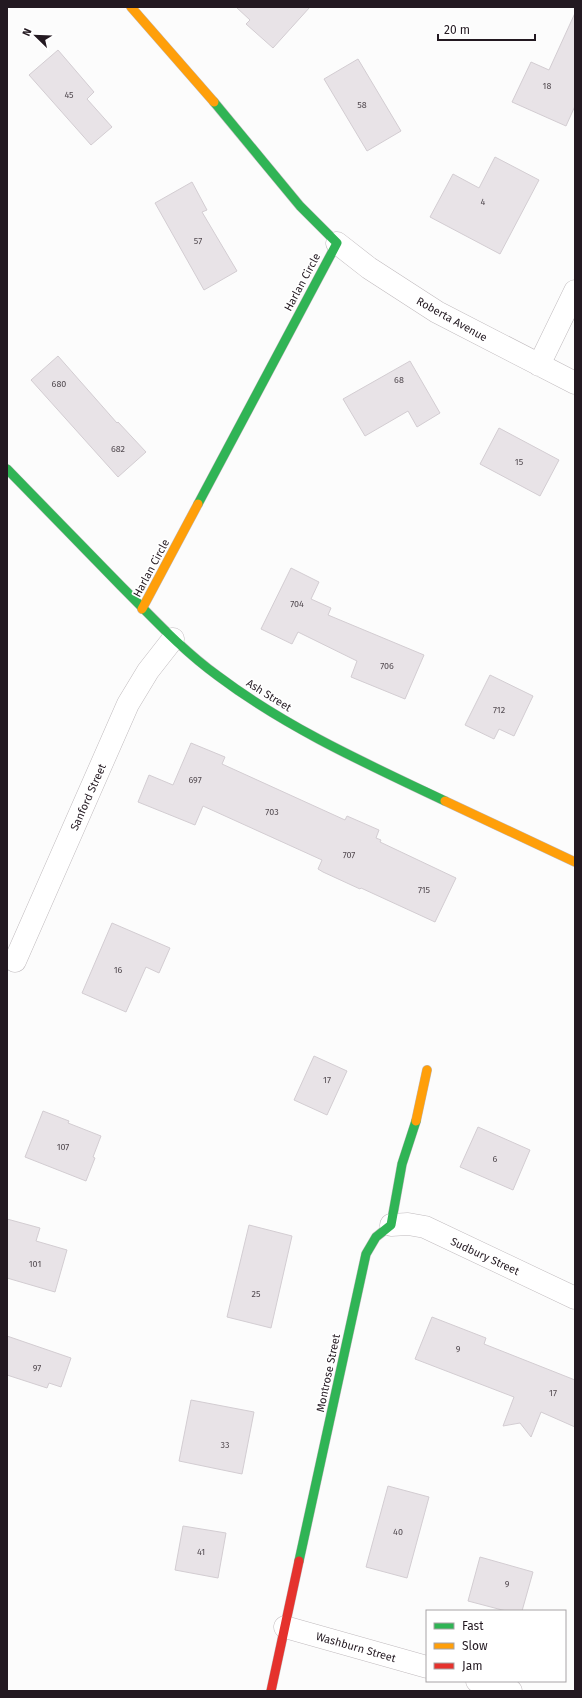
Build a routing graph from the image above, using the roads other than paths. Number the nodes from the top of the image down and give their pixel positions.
1 (131, 7) edge
2 (337, 243) junction
3 (575, 291) edge
4 (539, 364) junction
5 (575, 383) edge
6 (7, 469) edge
7 (142, 610) junction
8 (172, 639) junction
9 (575, 862) edge
10 (15, 961) dead end
11 (427, 1070) dead end
12 (392, 1225) junction
13 (575, 1298) edge
14 (285, 1627) junction
15 (426, 1667) edge
16 (480, 1682) edge
17 (271, 1691) edge
18 (511, 1691) edge

1 - 2 street
2 - 4 street, Roberta Avenue
2 - 7 street, Harlan Circle
3 - 4 street
4 - 5 street, Roberta Avenue
6 - 7 street, Ash Street
7 - 8 street, Ash Street
8 - 9 street, Ash Street
8 - 10 street, Sanford Street
11 - 12 street
12 - 13 street, Sudbury Street
12 - 14 street, Montrose Street
14 - 15 street, Washburn Street
14 - 17 street, Montrose Street
16 - 18 street

